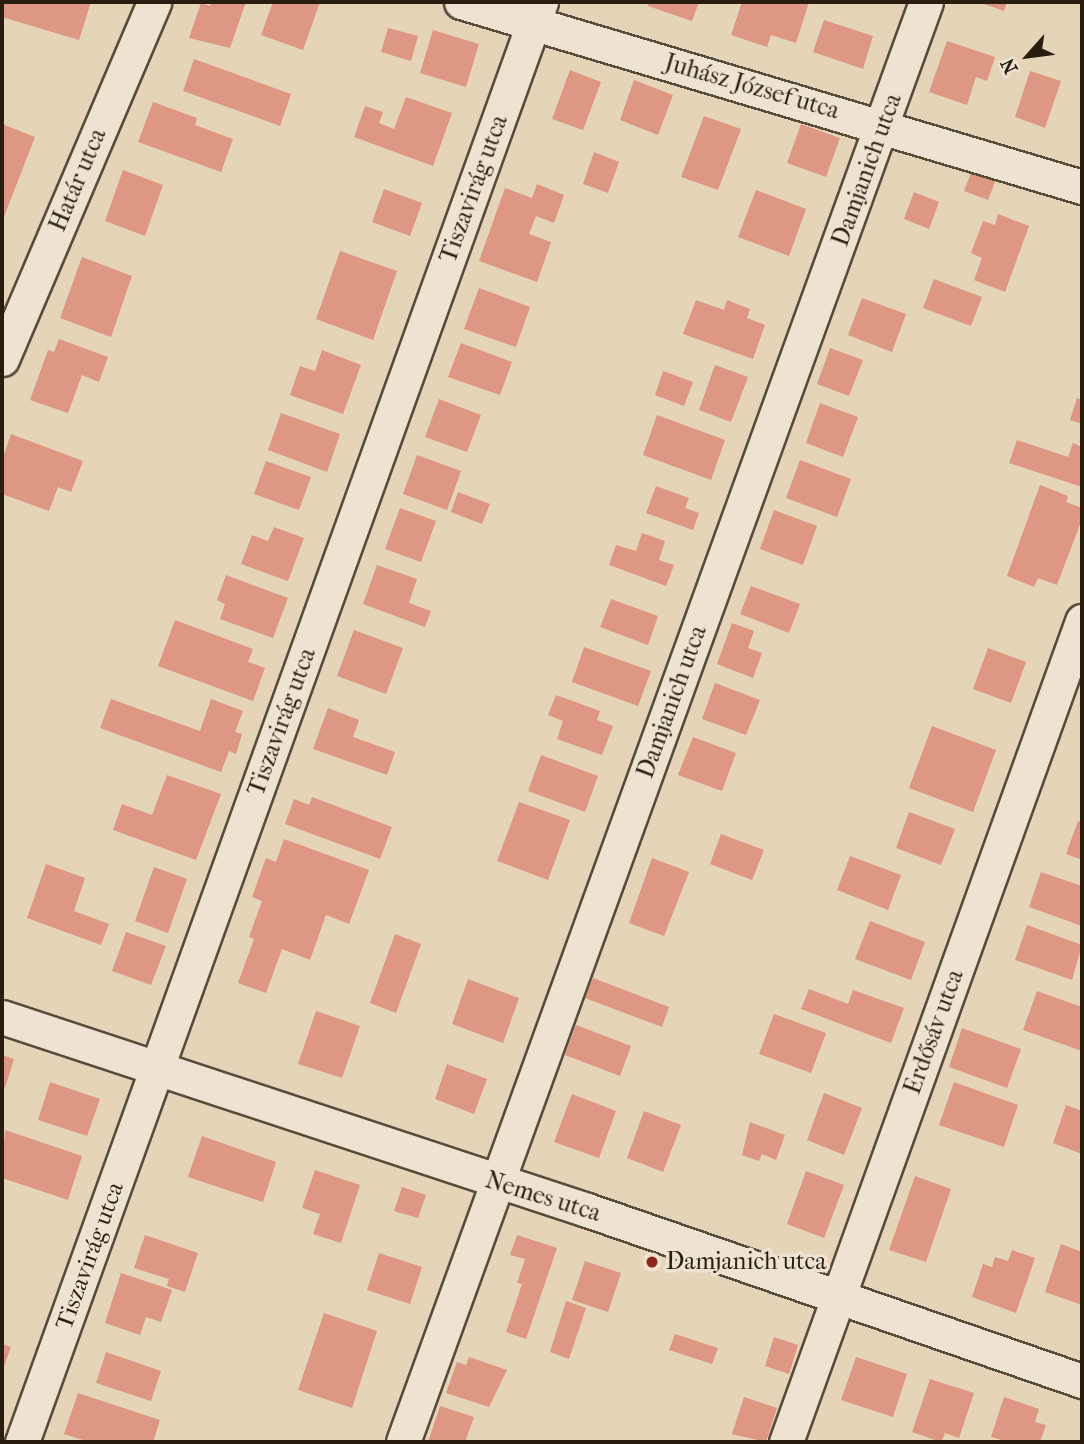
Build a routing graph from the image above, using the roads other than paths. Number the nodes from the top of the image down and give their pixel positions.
1 (154, 2) edge
2 (461, 2) edge
3 (926, 2) edge
4 (537, 13) edge
5 (883, 125) junction
6 (1082, 187) edge
7 (2, 359) edge
8 (1082, 621) edge
9 (2, 1017) edge
10 (158, 1067) junction
11 (496, 1183) junction
12 (836, 1299) junction
13 (1082, 1381) edge
14 (22, 1442) edge
15 (403, 1442) edge
16 (786, 1442) edge

1 - 7 street, Határ utca
2 - 4 street, Juhász József utca
3 - 5 street, Damjanich utca
4 - 5 street, Juhász József utca
4 - 10 street, Tiszavirág utca
5 - 6 street, Juhász József utca
5 - 11 street, Damjanich utca
8 - 12 street, Erdősáv utca
9 - 10 street, Nemes utca
10 - 11 street, Nemes utca
10 - 14 street, Tiszavirág utca
11 - 12 street, Nemes utca
11 - 15 street, Damjanich utca
12 - 13 street, Nemes utca
12 - 16 street, Erdősáv utca

